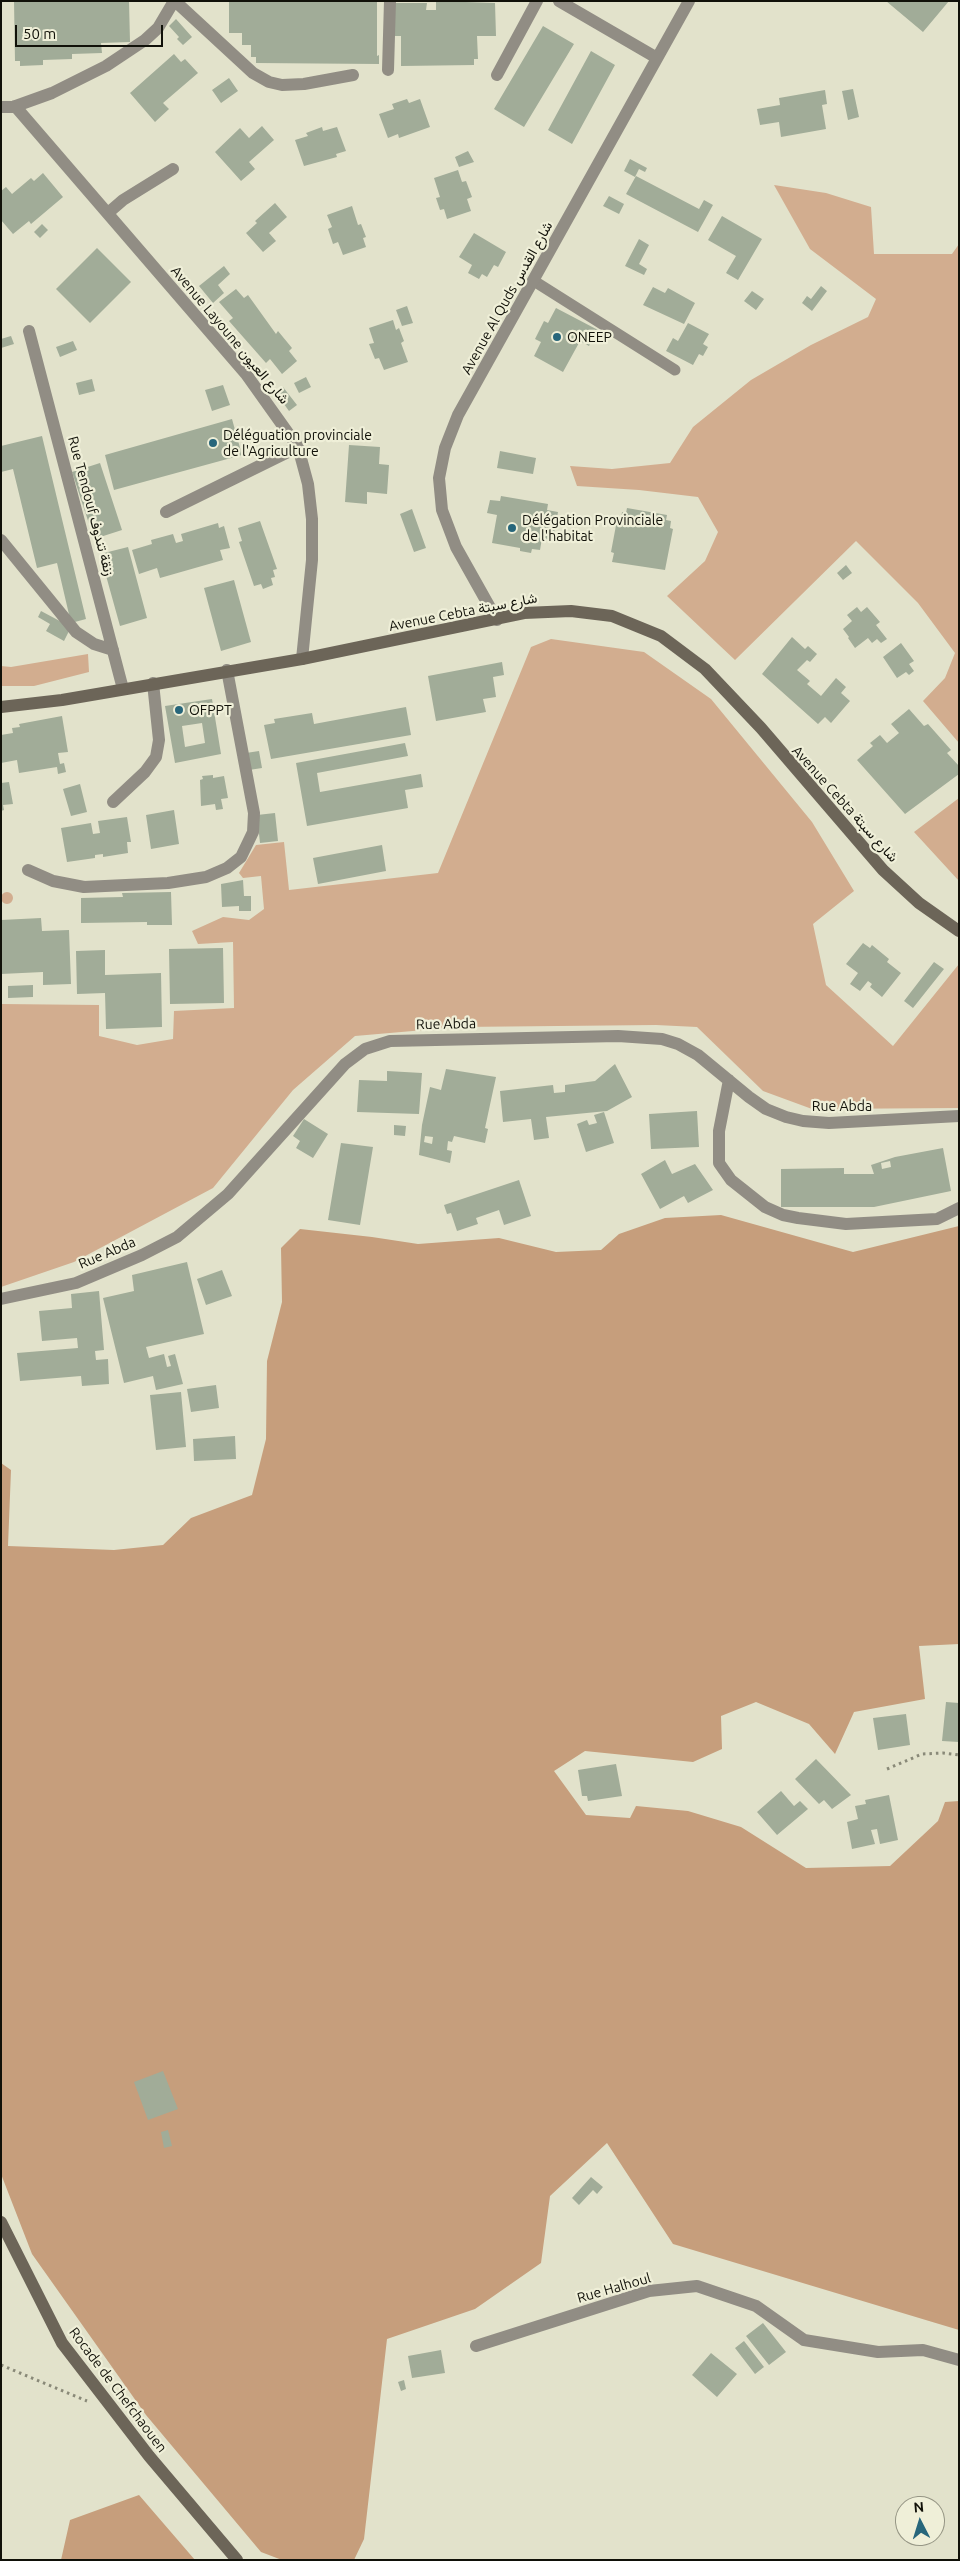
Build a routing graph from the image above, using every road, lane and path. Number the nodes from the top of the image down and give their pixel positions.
1 (174, 1) edge
2 (390, 1) edge
3 (537, 1) edge
4 (559, 1) edge
5 (689, 1) edge
6 (657, 58) junction
7 (388, 70) dead end
8 (353, 75) dead end
9 (497, 75) dead end
10 (15, 106) junction
11 (1, 107) edge
12 (172, 170) dead end
13 (108, 213) junction
14 (534, 281) junction
15 (29, 331) dead end
16 (675, 370) dead end
17 (298, 447) junction
18 (166, 512) dead end
19 (1, 540) edge
20 (497, 620) junction
21 (113, 650) junction
22 (302, 659) junction
23 (227, 670) junction
24 (153, 684) junction
25 (123, 689) junction
26 (1, 707) edge
27 (113, 802) dead end
28 (28, 870) dead end
29 (959, 930) edge
30 (729, 1080) junction
31 (959, 1116) edge
32 (959, 1208) edge
33 (1, 1298) edge
34 (959, 1755) edge
35 (887, 1769) dead end
36 (1, 2222) edge
37 (476, 2346) dead end
38 (959, 2360) edge
39 (1, 2365) edge
40 (88, 2402) dead end
41 (237, 2560) edge

1 - 8 street
1 - 10 street
2 - 7 street
3 - 9 street
4 - 6 street
5 - 6 street, Avenue Al Quds شارع القدس
6 - 14 street, Avenue Al Quds شارع القدس
10 - 11 street
10 - 13 street, Avenue Layoune شارع العيون
12 - 13 street
13 - 17 street, Avenue Layoune شارع العيون
14 - 16 lane
14 - 20 street, Avenue Al Quds شارع القدس
15 - 21 street, Rue Tendouf زنقة تندوف
17 - 18 street
17 - 22 street, Avenue Layoune شارع العيون
19 - 21 street
20 - 22 street, Avenue Cebta شارع سبتة
20 - 29 street, Avenue Cebta شارع سبتة
21 - 25 street, Rue Tendouf زنقة تندوف
22 - 23 street, Avenue Cebta شارع سبتة
23 - 24 street, Avenue Cebta شارع سبتة
23 - 28 street
24 - 25 street, Avenue Cebta شارع سبتة
24 - 27 street
25 - 26 street, Avenue Cebta شارع سبتة
30 - 31 street, Rue Abda
30 - 32 street
30 - 33 street, Rue Abda
34 - 35 path
36 - 41 street, Rocade de Chefchaouen
37 - 38 street, Rue Halhoul
39 - 40 path

